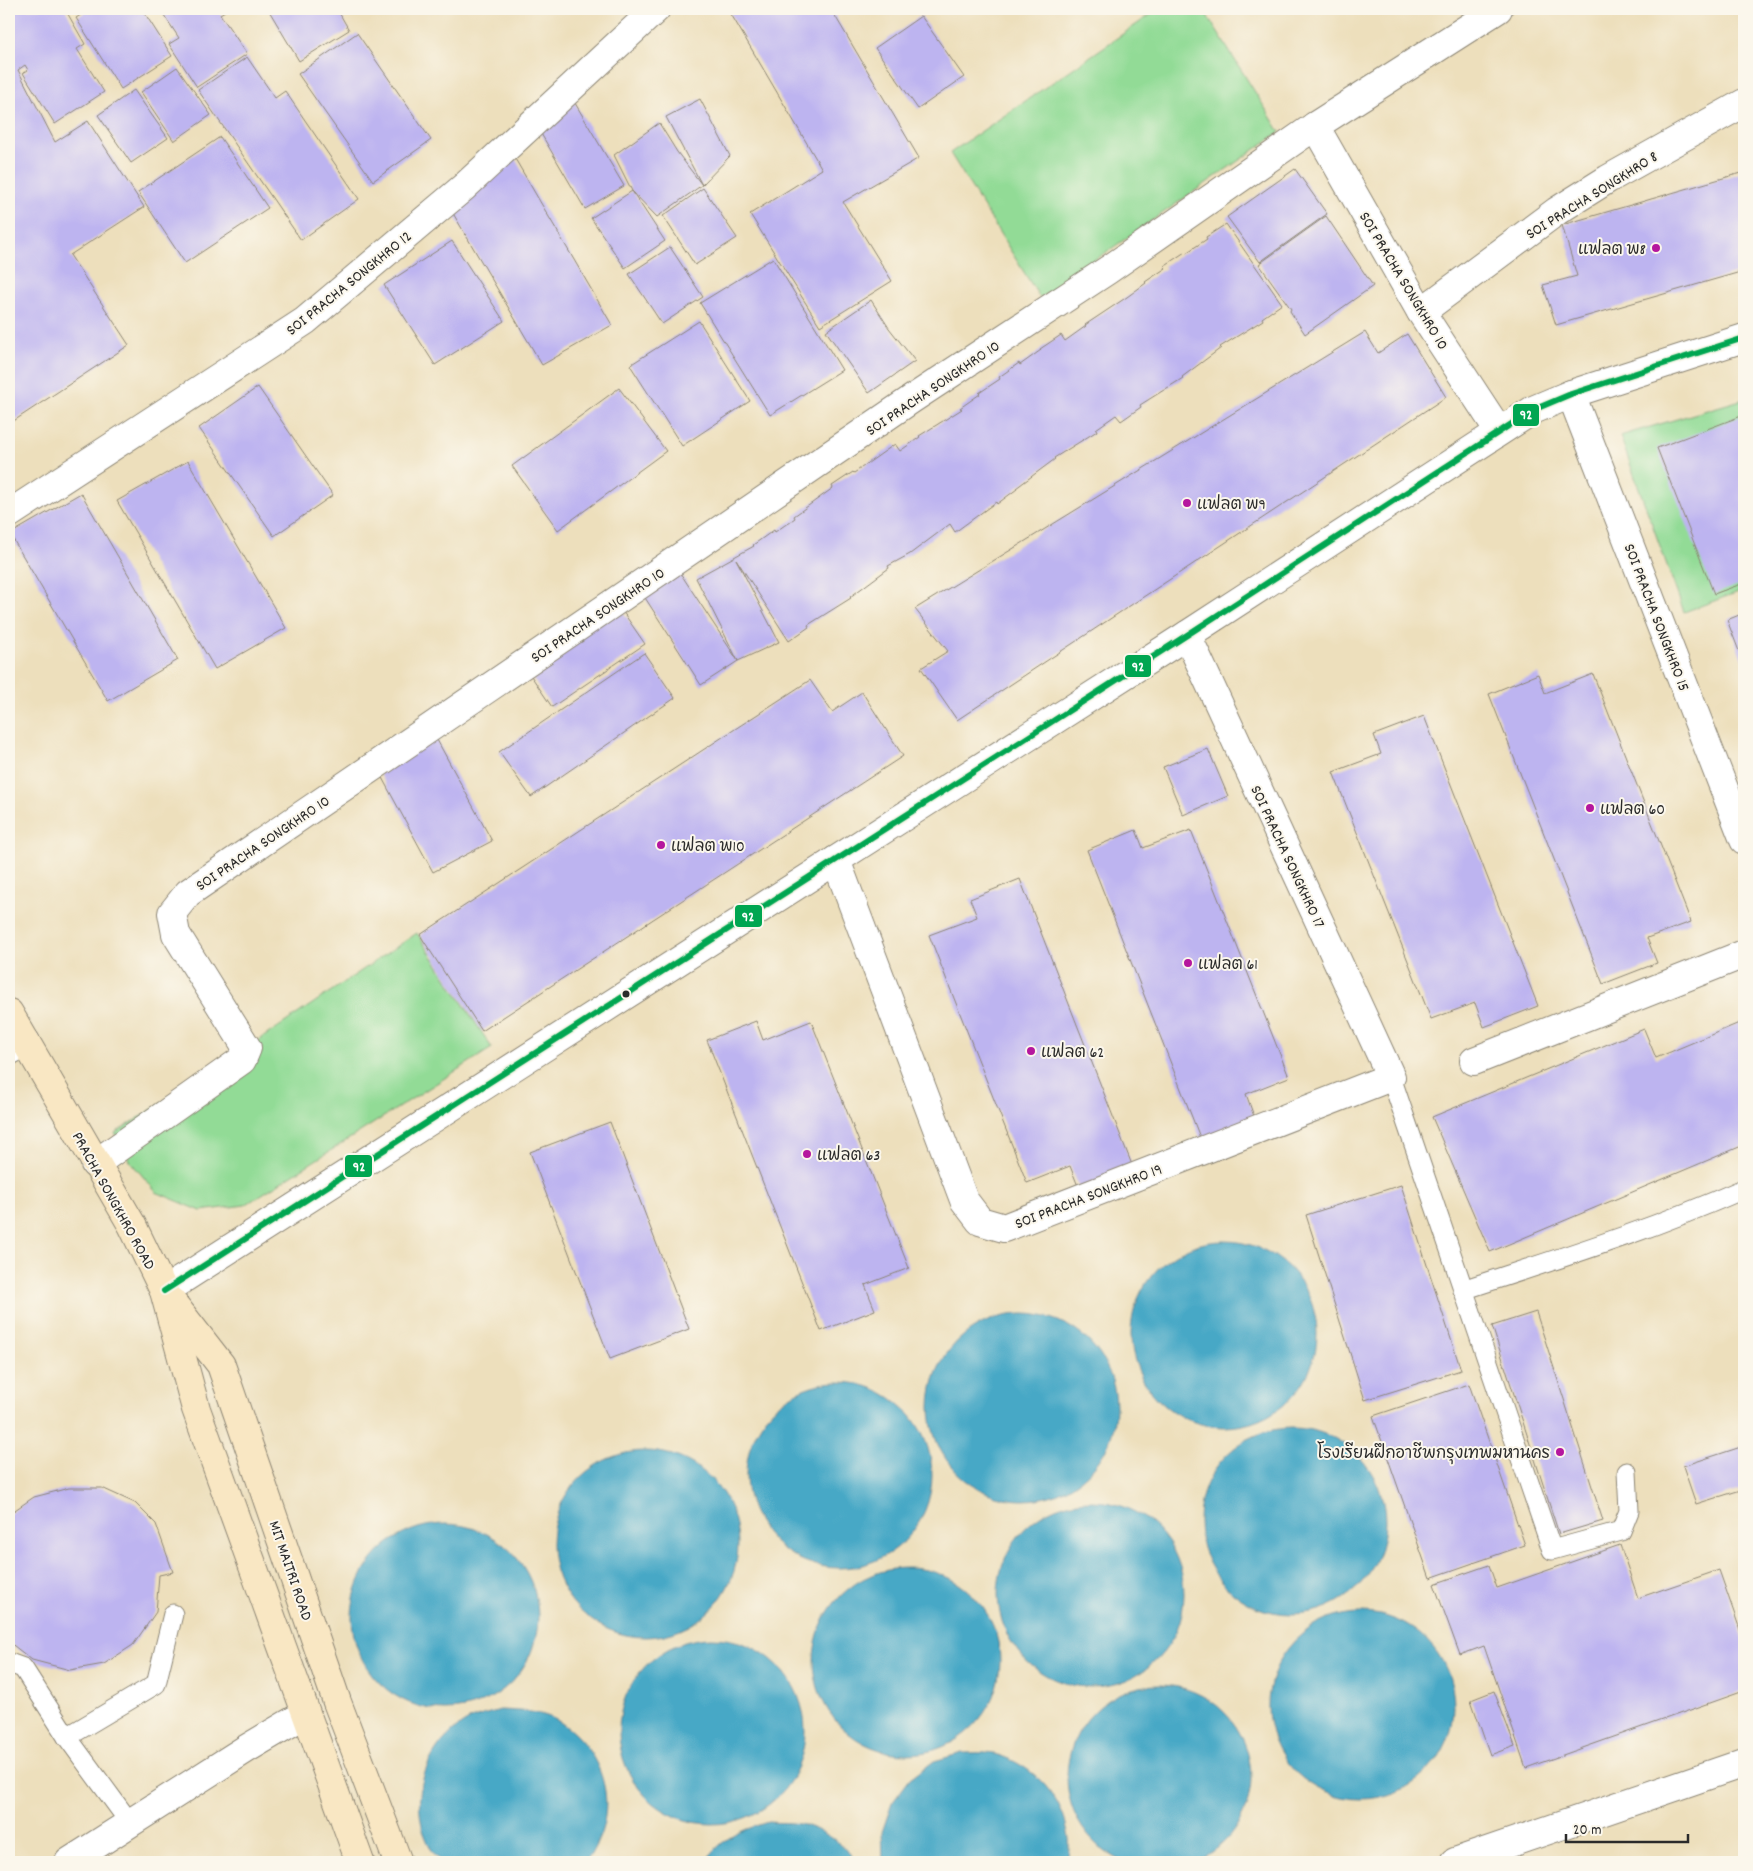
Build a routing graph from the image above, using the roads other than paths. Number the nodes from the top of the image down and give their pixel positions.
1 (656, 9) edge
2 (1498, 9) edge
3 (1744, 103) edge
4 (1315, 126) junction
5 (1421, 312) junction
6 (1744, 338) edge
7 (1571, 394) junction
8 (1499, 431) junction
9 (9, 514) edge
10 (1187, 635) junction
11 (1744, 840) edge
12 (836, 860) junction
13 (1744, 954) edge
14 (9, 1013) edge
15 (17, 1046) edge
16 (1474, 1061) dead end
17 (1391, 1077) junction
18 (95, 1164) junction
19 (1744, 1190) edge
20 (1464, 1290) junction
21 (164, 1291) junction
22 (1627, 1472) dead end
23 (173, 1614) dead end
24 (9, 1663) edge
25 (337, 1702) junction
26 (305, 1714) junction
27 (68, 1737) junction
28 (1744, 1763) edge
29 (130, 1823) junction
30 (69, 1862) edge
31 (360, 1862) edge
32 (398, 1862) edge
33 (1455, 1862) edge

1 - 9 street, SOI PRACHA SONGKHRO 12
2 - 4 street, SOI PRACHA SONGKHRO 10
3 - 5 street, SOI PRACHA SONGKHRO 8
4 - 5 street, SOI PRACHA SONGKHRO 10
4 - 18 street, SOI PRACHA SONGKHRO 10
5 - 8 street, SOI PRACHA SONGKHRO 10
6 - 7 street
7 - 8 street
7 - 11 street, SOI PRACHA SONGKHRO 15
8 - 10 street
10 - 12 street
10 - 17 street, SOI PRACHA SONGKHRO 17
12 - 17 street, SOI PRACHA SONGKHRO 19
12 - 21 street
13 - 16 street
14 - 15 main road, PRACHA SONGKHRO ROAD
15 - 18 main road, PRACHA SONGKHRO ROAD
17 - 20 lane
18 - 21 main road, PRACHA SONGKHRO ROAD
19 - 20 lane
20 - 22 lane
21 - 25 main road, MIT MAITRI ROAD
21 - 26 main road
23 - 27 lane
24 - 27 lane
25 - 26 main road
25 - 32 main road, MIT MAITRI ROAD
26 - 29 street
26 - 31 main road
27 - 29 lane
28 - 33 street
29 - 30 street

